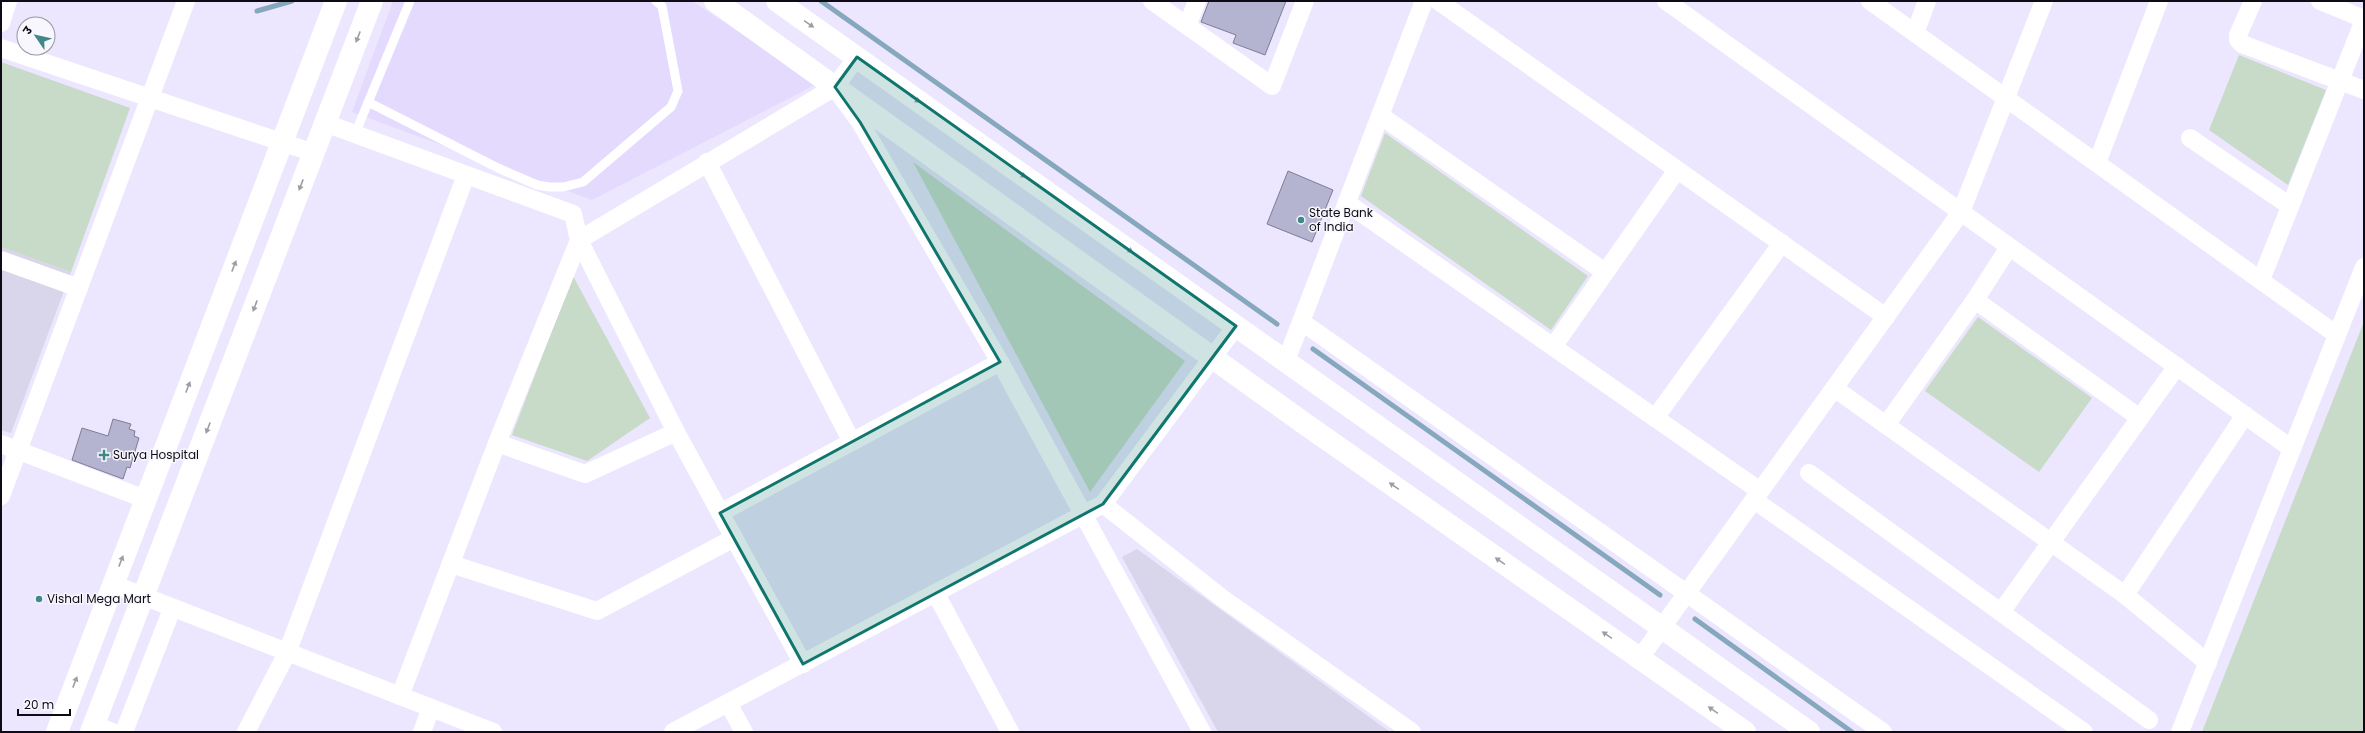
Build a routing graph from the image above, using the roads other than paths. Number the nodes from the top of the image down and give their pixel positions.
1 (8, 1) edge
2 (336, 1) edge
3 (372, 1) edge
4 (410, 1) edge
5 (715, 1) edge
6 (777, 1) edge
7 (1152, 1) edge
8 (1197, 1) edge
9 (1305, 1) edge
10 (1424, 1) edge
11 (1438, 1) edge
12 (1666, 1) edge
13 (1870, 1) edge
14 (1928, 1) edge
15 (2044, 1) edge
16 (2159, 1) edge
17 (2253, 1) edge
18 (2320, 1) edge
19 (661, 3) edge
20 (184, 8) edge
21 (2364, 20) edge
22 (1, 23) edge
23 (1187, 26) junction
24 (1915, 33) junction
25 (1, 48) edge
26 (857, 57) junction
27 (2340, 81) junction
28 (835, 87) junction
29 (2364, 90) edge
30 (2006, 98) junction
31 (150, 99) junction
32 (368, 102) junction
33 (1381, 116) junction
34 (325, 123) junction
35 (355, 134) junction
36 (2190, 138) dead end
37 (282, 142) junction
38 (314, 153) junction
39 (707, 162) junction
40 (2097, 163) junction
41 (1677, 170) junction
42 (466, 175) junction
43 (1347, 203) junction
44 (2290, 206) junction
45 (1961, 212) junction
46 (579, 240) junction
47 (1782, 243) junction
48 (2009, 247) junction
49 (1, 260) edge
50 (2364, 267) edge
51 (1606, 272) junction
52 (2261, 280) junction
53 (79, 288) junction
54 (1975, 300) junction
55 (1886, 317) junction
56 (1302, 322) junction
57 (1236, 326) junction
58 (2337, 335) junction
59 (1553, 346) junction
60 (1214, 359) junction
61 (1286, 361) junction
62 (1000, 362) junction
63 (2177, 366) junction
64 (1834, 388) junction
65 (2245, 415) junction
66 (1655, 418) junction
67 (2140, 418) junction
68 (1886, 425) junction
69 (676, 432) junction
70 (852, 442) junction
71 (497, 443) junction
72 (1, 444) edge
73 (2292, 449) junction
74 (18, 450) junction
75 (1809, 473) dead end
76 (1, 496) edge
77 (1757, 496) junction
78 (145, 499) junction
79 (1103, 504) junction
80 (720, 513) junction
81 (1083, 515) junction
82 (734, 538) junction
83 (2051, 542) junction
84 (451, 564) junction
85 (112, 584) junction
86 (1687, 593) junction
87 (936, 594) junction
88 (2125, 595) junction
89 (143, 598) junction
90 (172, 609) junction
91 (2001, 612) junction
92 (1662, 628) junction
93 (287, 653) junction
94 (1640, 658) junction
95 (2208, 663) junction
96 (802, 664) junction
97 (400, 696) junction
98 (728, 703) junction
99 (431, 708) junction
100 (2149, 720) dead end
101 (99, 730) edge
102 (57, 732) edge
103 (124, 732) edge
104 (246, 732) edge
105 (422, 732) edge
106 (493, 732) edge
107 (673, 732) edge
108 (744, 732) edge
109 (1010, 732) edge
110 (1202, 732) edge
111 (1412, 732) edge
112 (1745, 732) edge
113 (1809, 732) edge
114 (1883, 732) edge
115 (2084, 732) edge
116 (2180, 732) edge

1 - 22 street
2 - 37 street
3 -> 34 street
4 - 32 lane
5 - 28 street
6 -> 26 street
7 - 23 street
8 - 23 street
9 - 23 street
10 - 33 street
11 - 41 street
12 - 45 street
13 - 24 street
14 - 24 street
15 - 30 street
16 - 40 street
17 - 27 street
18 - 21 street
19 - 32 lane
20 - 31 street
21 - 27 street
24 - 30 street
25 - 31 street
26 - 28 street
26 -> 57 street
27 - 29 street
27 - 44 street
28 - 39 street
28 - 60 street
28 - 62 street
30 - 40 street
30 - 45 street
31 - 37 street
31 - 53 street
32 - 35 lane
33 - 43 street
33 - 51 street
34 - 35 street
34 - 38 street
35 - 42 street
36 - 44 street
37 - 38 street
78 -> 37 street
38 -> 89 street
39 - 46 street
39 - 70 street
40 - 52 street
41 - 47 street
41 - 51 street
42 - 46 street
42 - 93 street
43 - 56 street
43 - 59 street
44 - 52 street
45 - 48 street
45 - 55 street
46 - 69 street
46 - 71 street
47 - 55 street
47 - 66 street
48 - 54 street
48 - 63 street
49 - 53 street
50 - 58 street
51 - 59 street
52 - 58 street
53 - 74 street
54 - 67 street
54 - 68 street
55 - 64 street
56 - 61 street
56 - 86 street
57 - 60 street
57 - 61 street
58 - 73 street
59 - 66 street
60 - 79 street
94 -> 60 street
61 - 92 street
62 - 70 street
62 - 81 street
63 - 65 street
63 - 67 street
64 - 68 street
64 - 77 street
65 - 73 street
65 - 88 street
66 - 77 street
67 - 83 street
68 - 83 street
69 - 71 street
69 - 80 street
70 - 80 street
71 - 84 street
72 - 74 street
73 - 95 street
74 - 76 street
74 - 78 street
75 - 91 street
77 - 86 street
77 - 115 street
85 -> 78 street
79 - 81 street
79 - 111 street
80 - 82 street
81 - 87 street
81 - 110 street
82 - 84 street
82 - 96 street
83 - 88 street
83 - 91 street
84 - 97 street
85 - 89 street
102 -> 85 street
86 - 92 street
86 - 114 street
87 - 96 street
87 - 109 street
88 - 95 street
89 - 90 street
89 - 101 street
90 - 93 street
90 - 103 street
91 - 100 street
92 - 94 street
92 - 113 street
93 - 97 street
93 - 104 street
112 -> 94 street
95 - 116 street
96 - 98 street
97 - 99 street
98 - 107 street
98 - 108 street
99 - 105 street
99 - 106 street

